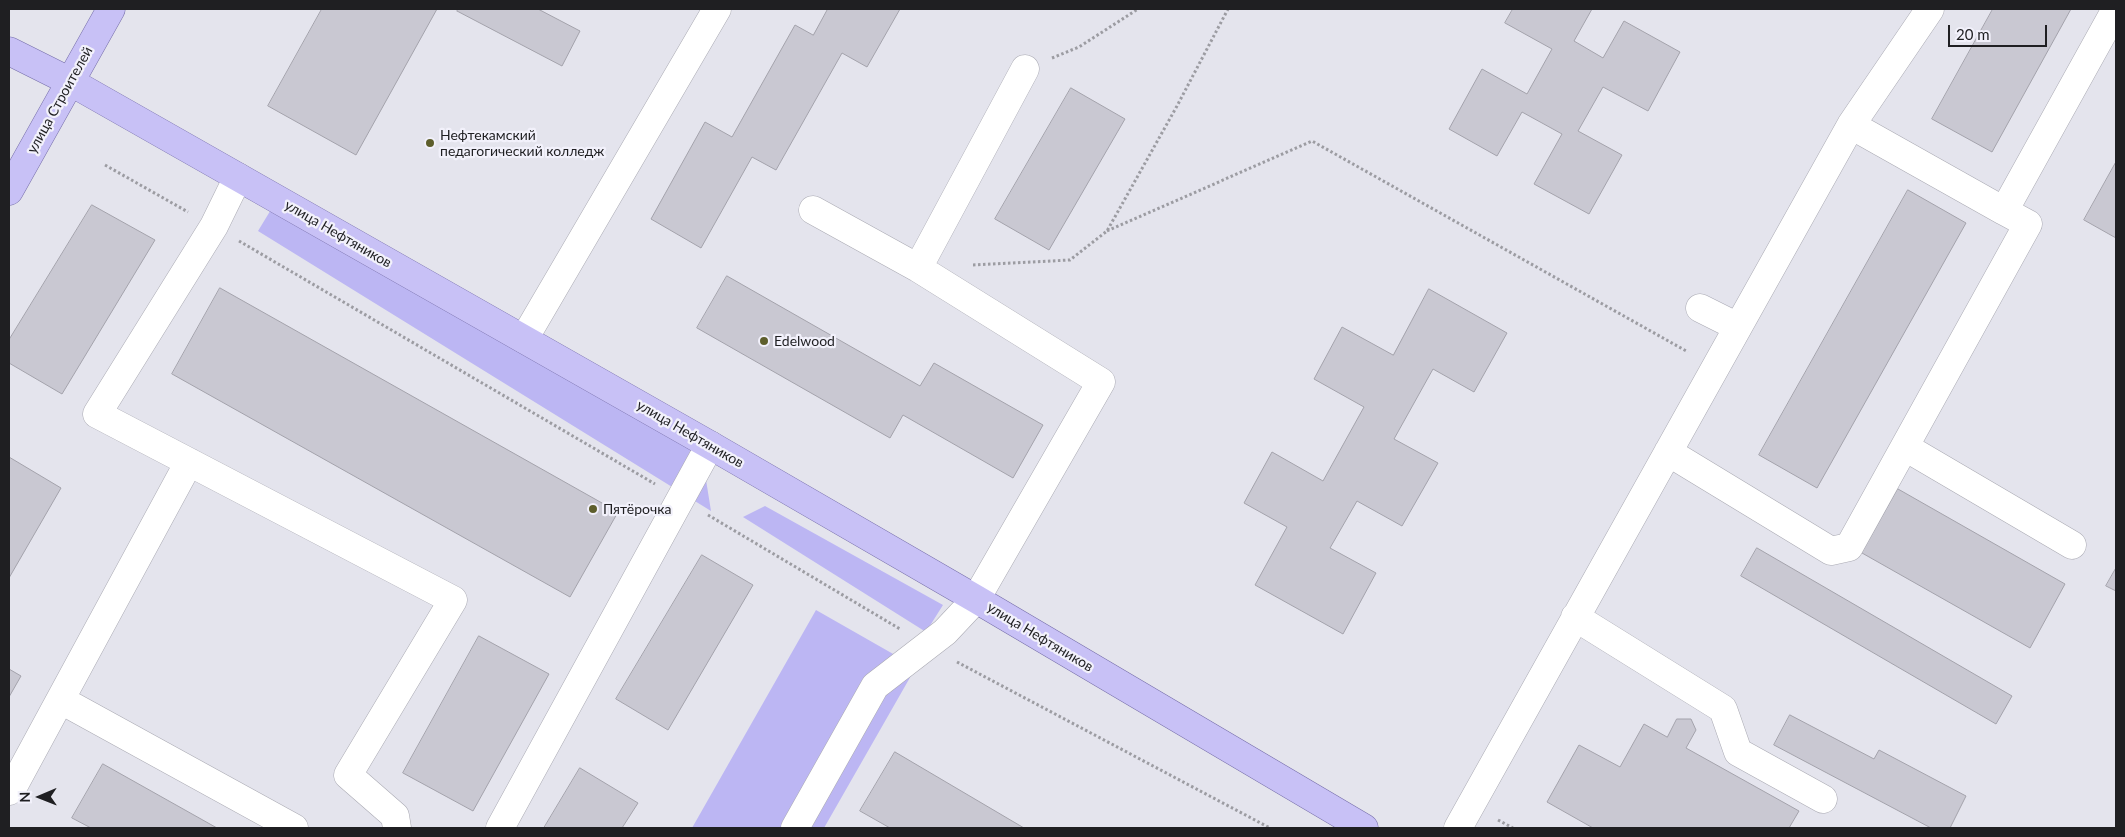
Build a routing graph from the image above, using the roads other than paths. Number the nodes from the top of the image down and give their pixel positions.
1 (111, 9) edge
2 (717, 9) edge
3 (1930, 9) edge
4 (2116, 9) edge
5 (9, 52) edge
6 (1025, 69) road end
7 (69, 81) junction
8 (1851, 126) junction
9 (238, 177) junction
10 (9, 191) edge
11 (813, 210) dead end
12 (2004, 210) junction
13 (918, 268) junction
14 (1700, 308) dead end
15 (1738, 327) junction
16 (524, 339) junction
17 (710, 445) junction
18 (1905, 447) junction
19 (1668, 452) junction
20 (189, 462) junction
21 (2072, 545) dead end
22 (976, 599) junction
23 (1575, 617) junction
24 (61, 700) junction
25 (9, 791) edge
26 (1823, 799) dead end
27 (294, 828) edge
28 (397, 828) edge
29 (500, 828) edge
30 (795, 828) edge
31 (1364, 828) edge
32 (1458, 828) edge

1 - 7 main road, улица Строителей
2 - 16 lane
3 - 8 lane
4 - 12 lane
5 - 7 main road, улица Нефтяников
6 - 13 lane
7 - 9 main road, улица Нефтяников
7 - 10 main road, улица Строителей
8 - 12 lane
8 - 15 lane
9 - 16 main road, улица Нефтяников
9 - 20 lane
11 - 13 lane
12 - 18 lane
13 - 22 lane
14 - 15 lane
15 - 19 lane
16 - 17 main road, улица Нефтяников
17 - 22 main road, улица Нефтяников
17 - 29 lane
18 - 19 lane
18 - 21 lane
19 - 23 lane
20 - 24 lane
20 - 28 lane
22 - 30 lane
22 - 31 main road, улица Нефтяников
23 - 26 lane
23 - 32 lane
24 - 25 lane
24 - 27 lane

